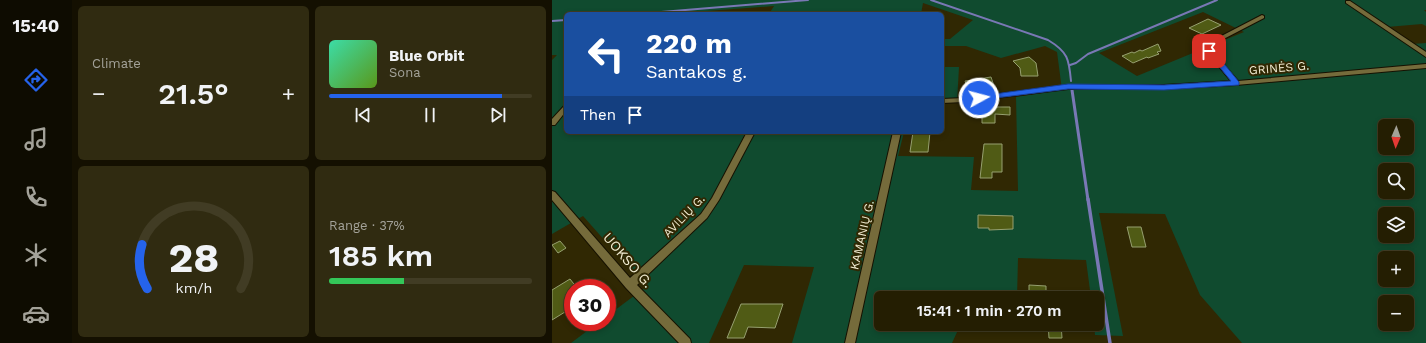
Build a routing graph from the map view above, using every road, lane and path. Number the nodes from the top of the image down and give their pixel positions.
1 (1348, 2) dead end
2 (1262, 17) dead end
3 (1426, 55) edge
4 (1426, 66) edge
5 (1236, 83) junction
6 (944, 101) edge
7 (564, 109) edge
8 (564, 117) edge
9 (553, 120) edge
10 (750, 134) edge
11 (897, 134) edge
12 (552, 194) edge
13 (630, 285) junction
14 (686, 343) edge
15 (850, 343) edge

1 - 3 street
2 - 5 street
4 - 5 street, GRINĖS G.
5 - 6 street, GRINĖS G.
7 - 9 street
8 - 9 street
10 - 13 street, AVILIŲ G.
11 - 15 street, KAMANIŲ G.
12 - 13 street, UOKSO G.
13 - 14 street, UOKSO G.

